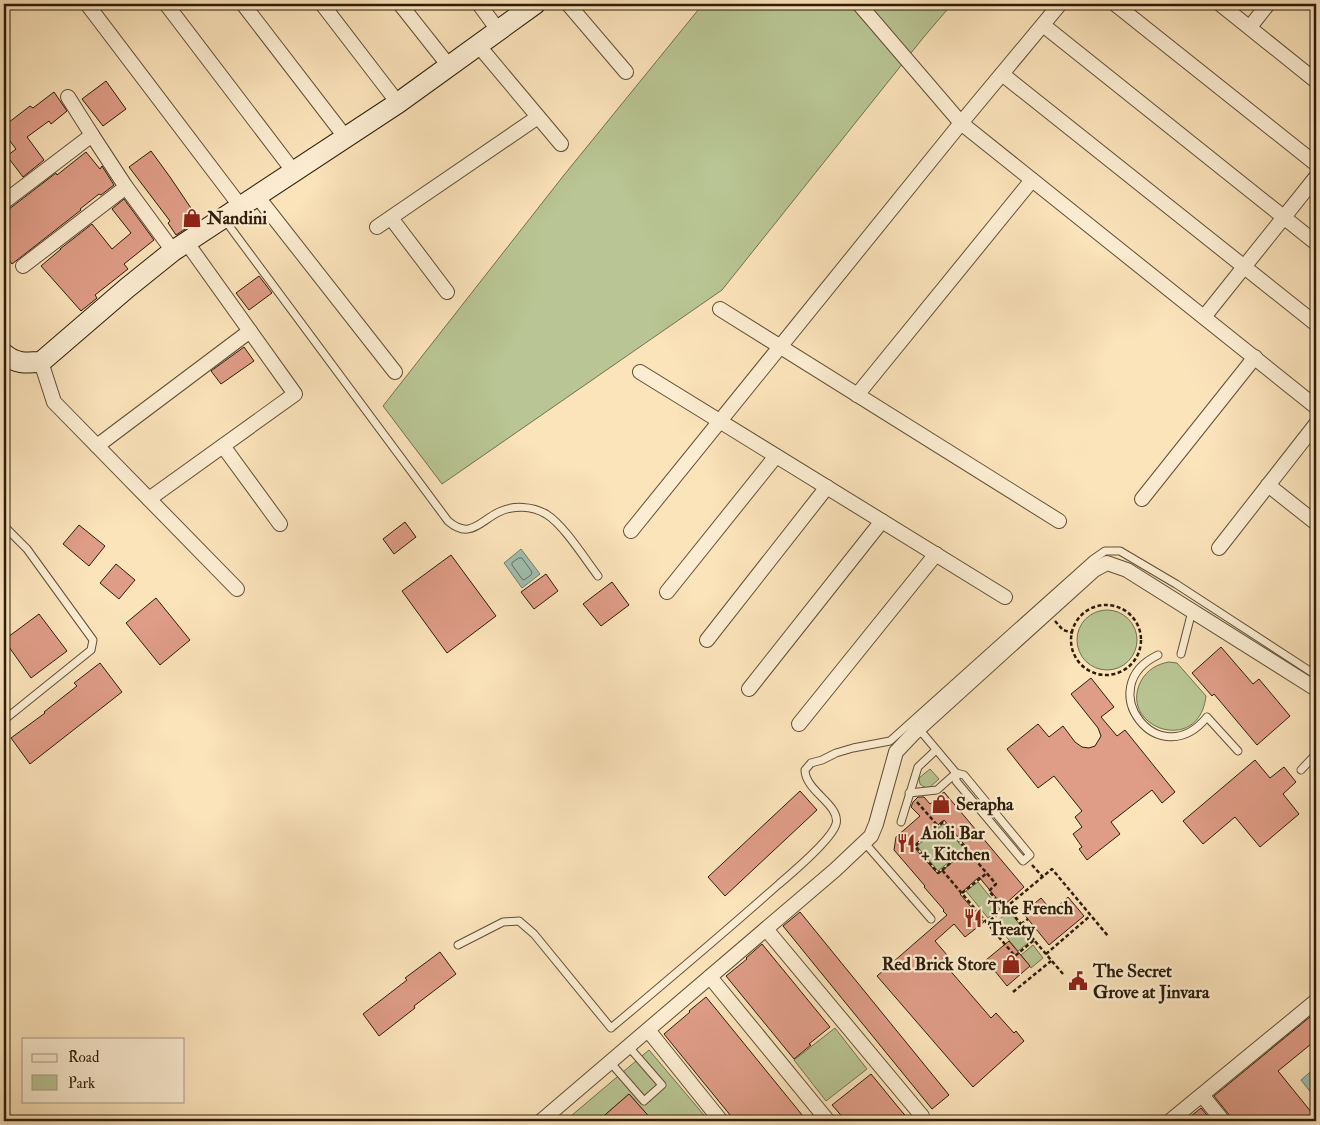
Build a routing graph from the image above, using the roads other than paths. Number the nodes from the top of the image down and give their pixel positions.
1 (87, 4) edge
2 (166, 4) edge
3 (244, 4) edge
4 (322, 4) edge
5 (400, 4) edge
6 (479, 4) edge
7 (535, 4) edge
8 (568, 4) edge
9 (859, 4) edge
10 (1060, 4) edge
11 (1115, 4) edge
12 (1220, 4) edge
13 (1268, 4) edge
14 (1043, 25) junction
15 (1250, 27) junction
16 (498, 30) junction
17 (478, 45) junction
18 (449, 66) junction
19 (626, 72) dead end
20 (1002, 74) junction
21 (1316, 81) edge
22 (68, 97) dead end
23 (398, 103) junction
24 (538, 117) junction
25 (961, 123) junction
26 (92, 134) junction
27 (346, 138) junction
28 (561, 144) dead end
29 (1316, 164) edge
30 (294, 172) junction
31 (1316, 177) edge
32 (1032, 180) junction
33 (126, 187) junction
34 (4, 202) edge
35 (249, 202) junction
36 (224, 218) junction
37 (391, 218) junction
38 (1284, 218) junction
39 (377, 227) dead end
40 (1316, 243) edge
41 (180, 247) junction
42 (23, 266) dead end
43 (1244, 267) junction
44 (447, 292) dead end
45 (720, 309) dead end
46 (1204, 317) junction
47 (1316, 324) edge
48 (250, 331) junction
49 (780, 347) junction
50 (4, 354) edge
51 (1254, 357) junction
52 (41, 362) junction
53 (395, 372) dead end
54 (640, 372) dead end
55 (857, 395) junction
56 (1316, 407) edge
57 (720, 421) junction
58 (1316, 424) edge
59 (97, 446) junction
60 (223, 446) junction
61 (776, 456) junction
62 (1268, 485) junction
63 (826, 487) junction
64 (149, 499) junction
65 (1142, 499) dead end
66 (882, 521) junction
67 (1059, 521) dead end
68 (1316, 523) edge
69 (280, 524) dead end
70 (4, 526) edge
71 (631, 531) dead end
72 (1219, 548) dead end
73 (936, 554) junction
74 (598, 576) dead end
75 (237, 589) dead end
76 (667, 592) dead end
77 (1004, 597) dead end
78 (1192, 611) junction
79 (707, 640) dead end
80 (1181, 654) dead end
81 (1158, 655) dead end
82 (1316, 675) edge
83 (749, 689) dead end
84 (1316, 689) edge
85 (4, 720) edge
86 (799, 724) dead end
87 (919, 729) junction
88 (936, 750) junction
89 (1238, 752) dead end
90 (1316, 754) edge
91 (1301, 770) dead end
92 (956, 774) junction
93 (910, 793) junction
94 (900, 822) dead end
95 (864, 842) junction
96 (1026, 858) road end
97 (931, 919) dead end
98 (766, 929) junction
99 (458, 945) dead end
100 (710, 977) junction
101 (1316, 1001) edge
102 (648, 1030) junction
103 (628, 1046) junction
104 (610, 1062) junction
105 (1202, 1095) junction
106 (922, 1116) dead end
107 (541, 1121) edge
108 (721, 1121) edge
109 (828, 1121) edge
110 (1170, 1121) edge
111 (1223, 1121) edge

1 - 35 street
2 - 30 street
3 - 27 street
4 - 23 street
5 - 18 street
6 - 16 street
7 - 16 street
8 - 19 street
9 - 25 street
10 - 14 street
11 - 29 street
12 - 15 street
13 - 15 street
14 - 20 street
14 - 38 street
15 - 21 street
16 - 17 street
17 - 18 street
17 - 24 street
18 - 23 street
20 - 25 street
20 - 43 street
22 - 26 street
23 - 27 street
24 - 28 street
24 - 37 street
25 - 32 street
25 - 49 street
26 - 33 street
26 - 34 street
27 - 30 street
30 - 35 street
31 - 38 street
32 - 46 street
32 - 55 street
33 - 41 street
33 - 42 street
35 - 36 street
35 - 53 street
36 - 41 street
36 - 74 lane
37 - 39 street
37 - 44 street
38 - 40 street
38 - 43 street
41 - 48 street
41 - 52 street
43 - 46 street
43 - 47 street
45 - 49 street
46 - 51 street
48 - 59 street
48 - 60 street
49 - 55 street
49 - 57 street
50 - 52 street
51 - 56 street
51 - 65 street
52 - 59 street
54 - 57 street
55 - 67 street
57 - 61 street
57 - 71 street
58 - 62 street
59 - 64 street
60 - 64 street
60 - 69 street
61 - 63 street
61 - 76 street
62 - 68 street
62 - 72 street
63 - 66 street
63 - 79 street
64 - 75 street
66 - 73 street
66 - 83 street
70 - 85 lane
73 - 77 street
73 - 86 street
78 - 80 lane
78 - 84 street
78 - 87 street
81 - 89 lane
82 - 99 lane
87 - 88 lane
87 - 95 street
88 - 92 lane
88 - 93 lane
90 - 91 lane
92 - 93 lane
92 - 96 lane
93 - 94 lane
95 - 97 lane
95 - 98 street
98 - 100 street
98 - 106 street
100 - 102 street
100 - 109 street
101 - 105 street
102 - 103 street
102 - 108 street
103 - 104 street
103 - 104 lane
104 - 107 street
105 - 110 street
105 - 111 street

